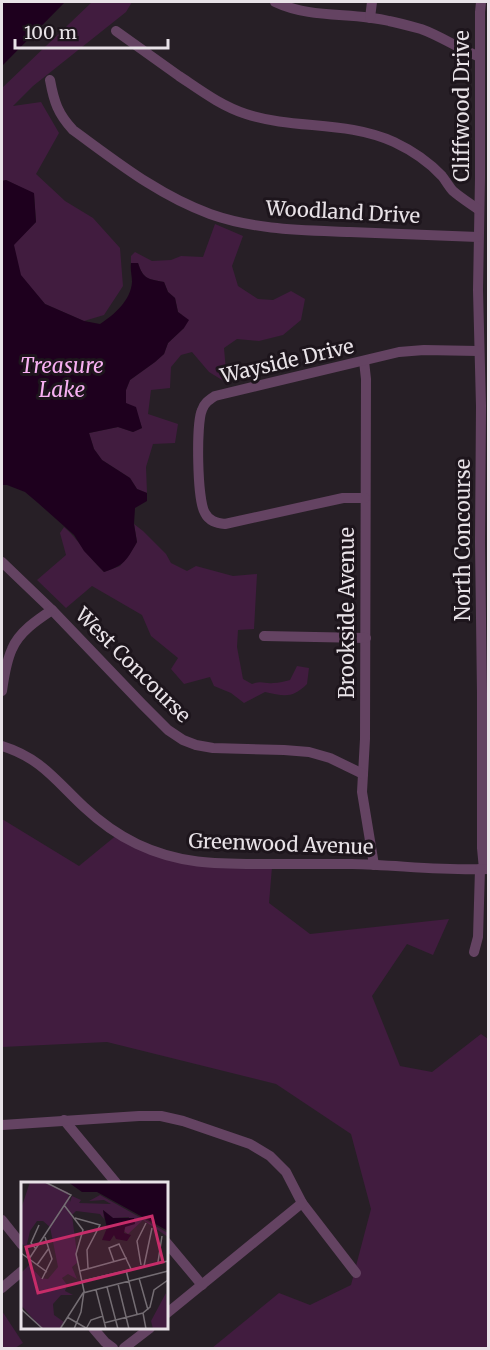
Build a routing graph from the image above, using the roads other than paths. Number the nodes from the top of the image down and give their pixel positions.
1 (275, 2) edge
2 (372, 2) edge
3 (481, 2) edge
4 (370, 18) junction
5 (116, 30) dead end
6 (480, 57) junction
7 (50, 80) dead end
8 (479, 210) junction
9 (478, 237) junction
10 (478, 351) junction
11 (364, 361) junction
12 (485, 406) edge
13 (365, 498) junction
14 (2, 562) edge
15 (52, 610) junction
16 (264, 636) dead end
17 (366, 638) junction
18 (2, 691) edge
19 (2, 746) edge
20 (363, 774) junction
21 (374, 865) junction
22 (484, 869) edge
23 (474, 952) dead end
24 (64, 1120) junction
25 (2, 1125) edge
26 (115, 1182) edge
27 (302, 1203) junction
28 (2, 1220) edge
29 (21, 1244) edge
30 (168, 1244) edge
31 (21, 1272) edge
32 (356, 1273) dead end
33 (202, 1285) junction
34 (2, 1288) edge
35 (168, 1312) edge
36 (94, 1329) edge
37 (149, 1329) edge
38 (113, 1348) edge
39 (124, 1348) edge

1 - 4 street
2 - 4 street
3 - 6 street, Cliffwood Drive
4 - 6 street
5 - 8 street
6 - 8 street, Cliffwood Drive
7 - 9 street, Woodland Drive
8 - 9 street, North Concourse
9 - 10 street, North Concourse
10 - 11 street, Wayside Drive
10 - 12 street, North Concourse
11 - 13 street, Brookside Avenue
11 - 13 street, Wayside Drive
12 - 22 street, North Concourse
13 - 17 street, Brookside Avenue
14 - 15 street, West Concourse
15 - 18 street
15 - 20 street, West Concourse
16 - 17 street
17 - 20 street, Brookside Avenue
19 - 21 street, Greenwood Avenue
20 - 21 street, Brookside Avenue
21 - 22 street, Greenwood Avenue
22 - 23 street, North Concourse
24 - 25 street
24 - 26 street
24 - 27 street
27 - 32 street
27 - 33 street
28 - 29 street
30 - 33 street
31 - 34 street
33 - 35 street
36 - 38 street
37 - 39 street

